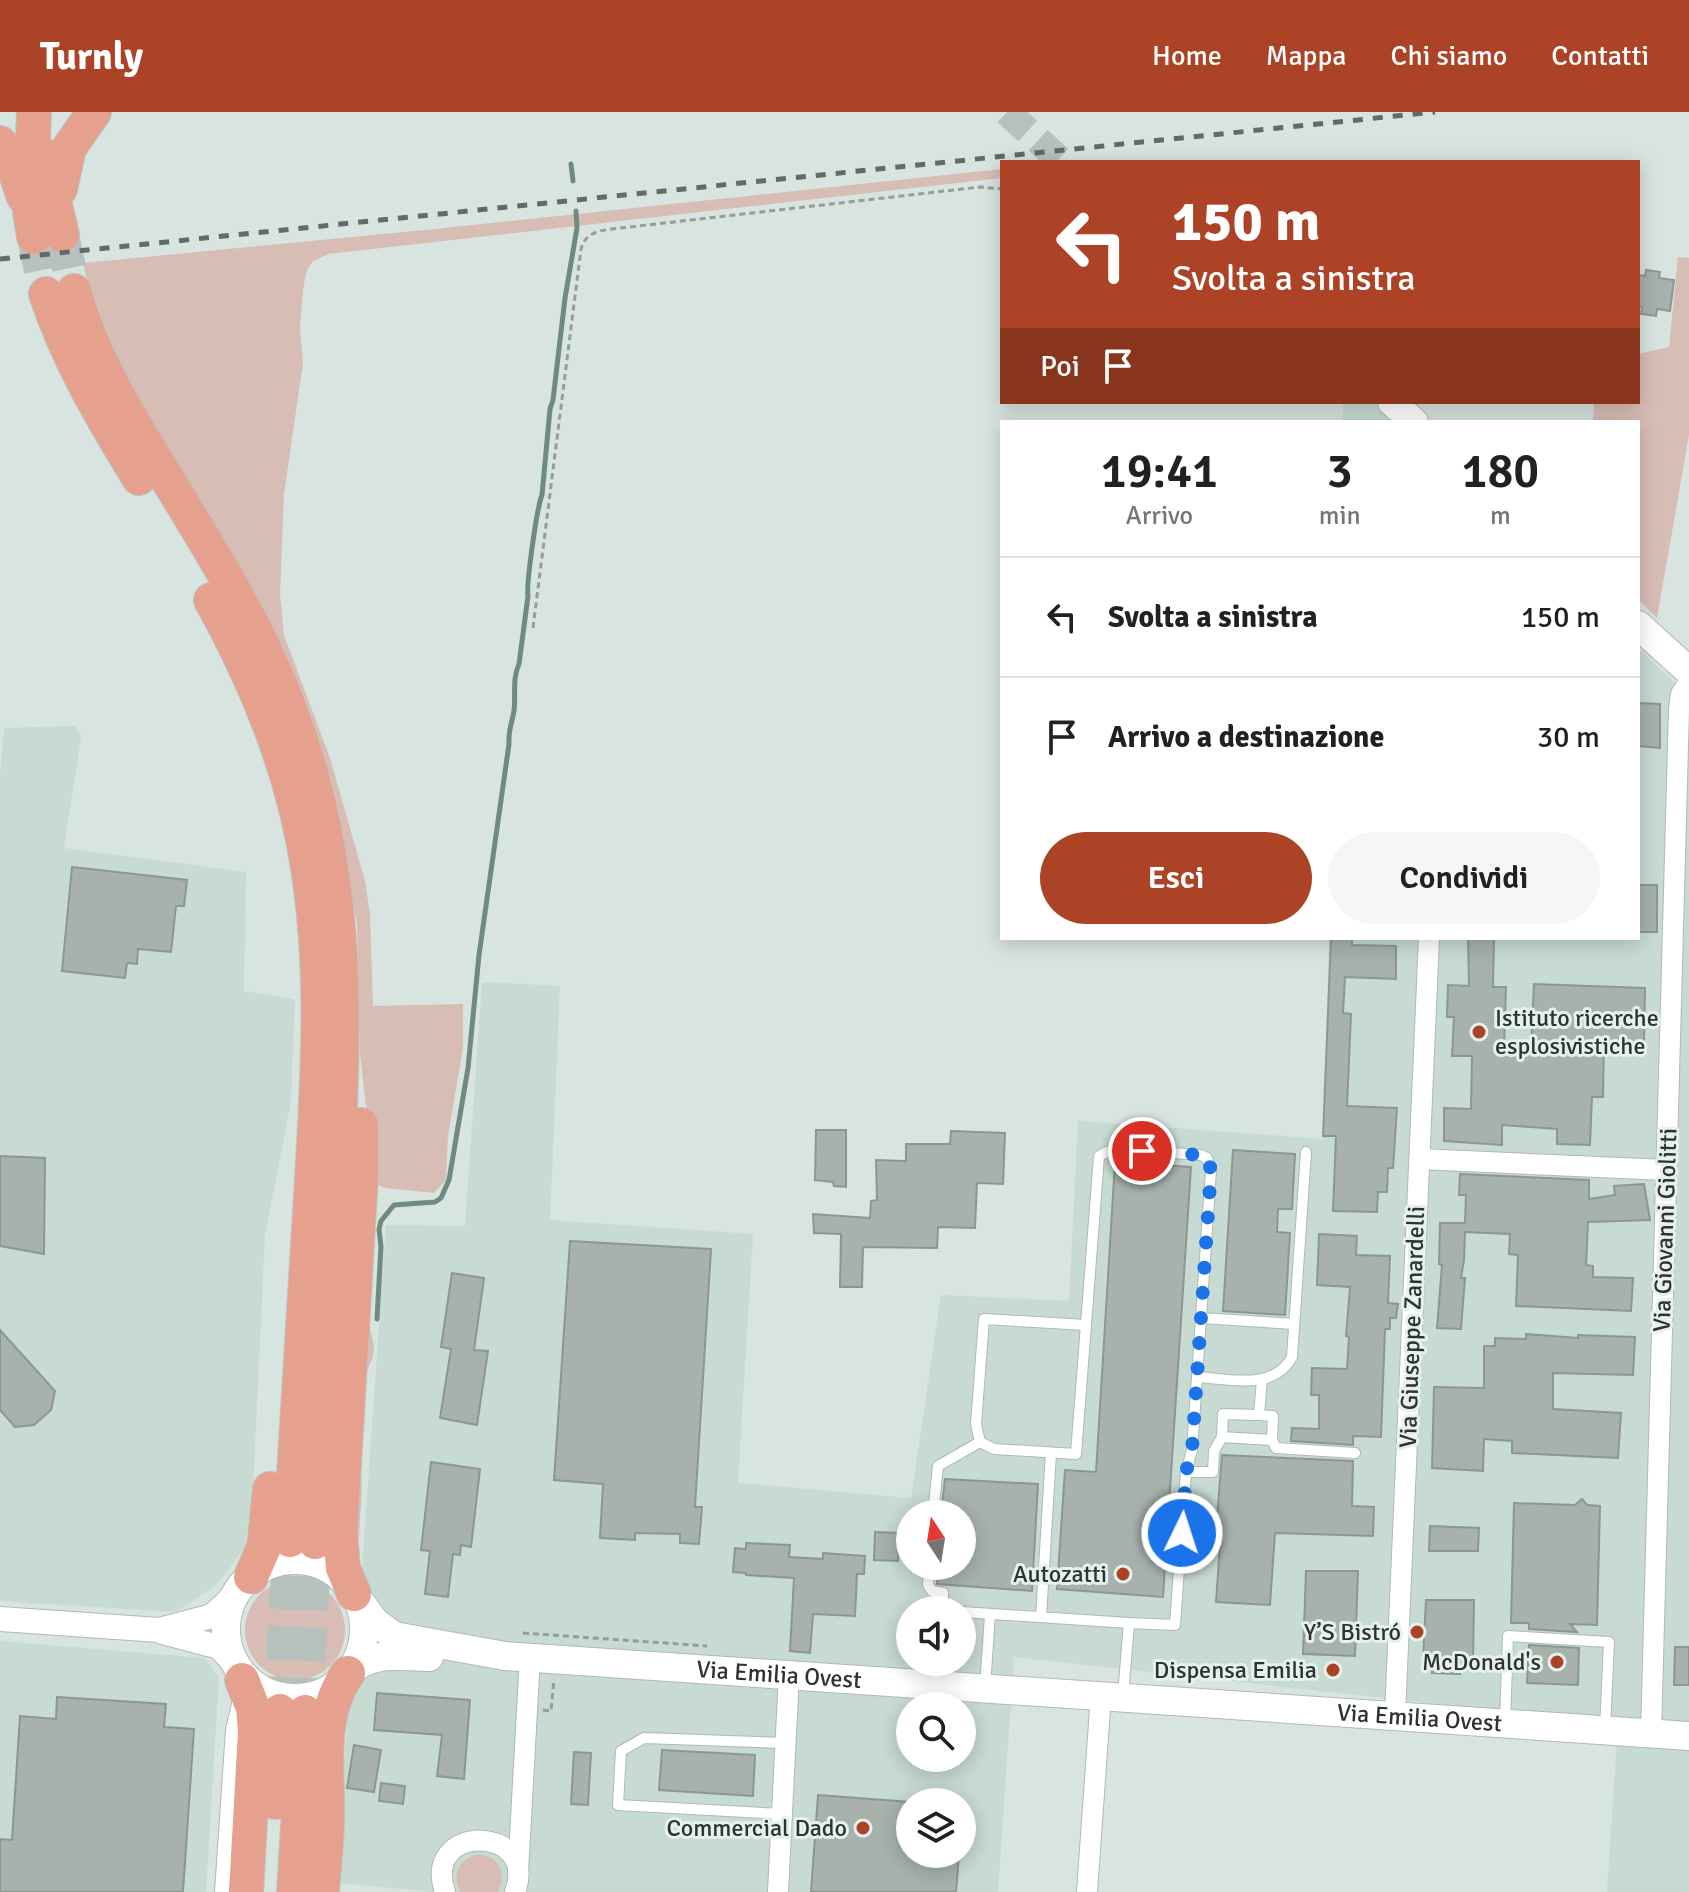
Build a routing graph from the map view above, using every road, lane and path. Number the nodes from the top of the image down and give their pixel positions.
1 (34, 112) edge
2 (50, 112) edge
3 (94, 112) edge
4 (0, 143) edge
5 (1000, 189) edge
6 (46, 227) junction
7 (1394, 404) edge
8 (1412, 420) edge
9 (1640, 627) edge
10 (533, 628) dead end
11 (1689, 671) edge
12 (1689, 682) edge
13 (297, 811) junction
14 (329, 846) junction
15 (1429, 940) edge
16 (1306, 1152) dead end
17 (1419, 1159) junction
18 (1666, 1170) junction
19 (1201, 1318) junction
20 (1294, 1324) junction
21 (1086, 1325) junction
22 (1197, 1377) junction
23 (1262, 1380) junction
24 (1259, 1415) junction
25 (1222, 1437) junction
26 (1272, 1440) junction
27 (980, 1442) junction
28 (1051, 1453) junction
29 (1355, 1453) dead end
30 (1186, 1472) junction
31 (934, 1500) edge
32 (928, 1580) edge
33 (244, 1585) junction
34 (354, 1594) junction
35 (943, 1596) edge
36 (976, 1613) edge
37 (990, 1614) junction
38 (1041, 1617) junction
39 (0, 1619) edge
40 (1129, 1623) junction
41 (152, 1630) junction
42 (713, 1646) dead end
43 (518, 1649) junction
44 (239, 1673) junction
45 (348, 1673) junction
46 (789, 1674) junction
47 (985, 1687) junction
48 (1112, 1696) junction
49 (1395, 1715) junction
50 (1505, 1723) junction
51 (1605, 1730) junction
52 (1651, 1733) junction
53 (1689, 1736) edge
54 (785, 1743) junction
55 (521, 1808) junction
56 (781, 1814) junction
57 (485, 1839) junction
58 (516, 1882) edge
59 (225, 1892) edge
60 (246, 1892) edge
61 (270, 1892) edge
62 (294, 1892) edge
63 (322, 1892) edge
64 (445, 1892) edge
65 (778, 1892) edge
66 (1087, 1892) edge

1 - 6 highway
2 - 6 highway
3 - 6 highway
4 - 6 highway
5 - 10 path
7 - 8 main road
9 - 11 main road
12 - 18 street, Via Giovanni Giolitti
13 - 14 highway
13 - 14 highway
13 - 33 highway
14 - 34 highway
15 - 17 street, Via Giuseppe Zanardelli
16 - 20 lane
17 - 18 street
17 - 49 street, Via Giuseppe Zanardelli
18 - 52 street, Via Giovanni Giolitti
19 - 20 lane
19 - 21 lane
19 - 22 lane
20 - 23 lane
21 - 27 lane
21 - 28 lane
22 - 23 lane
22 - 30 lane
23 - 24 lane
24 - 25 lane
24 - 26 lane
25 - 26 lane
25 - 30 lane
26 - 29 lane
27 - 28 lane
27 - 31 lane
28 - 38 lane
30 - 40 lane
32 - 35 lane
33 - 34 main road, Via Emilia Ovest
33 - 41 street, Via Emilia Ovest
33 - 44 main road
34 - 43 main road, Via Emilia Ovest
34 - 45 main road
36 - 37 lane
37 - 38 lane
37 - 47 lane
38 - 40 lane
39 - 41 street, Via Emilia Ovest
40 - 48 lane
41 - 44 street, Via Emilia Ovest
42 - 43 path
43 - 45 main road, Via Emilia Ovest
43 - 46 main road, Via Emilia Ovest
43 - 55 street
44 - 45 main road, Via Emilia Ovest
44 - 59 street
44 - 60 highway
45 - 63 highway
46 - 47 main road, Via Emilia Ovest
46 - 54 street
47 - 48 main road, Via Emilia Ovest
48 - 49 main road, Via Emilia Ovest
48 - 66 street
49 - 50 main road, Via Emilia Ovest
50 - 51 main road, Via Emilia Ovest
50 - 51 lane
51 - 52 main road, Via Emilia Ovest
52 - 53 main road, Via Emilia Ovest
54 - 56 street
54 - 56 lane
55 - 57 street
55 - 58 street
56 - 65 street
57 - 58 street
57 - 64 street
61 - 62 highway

